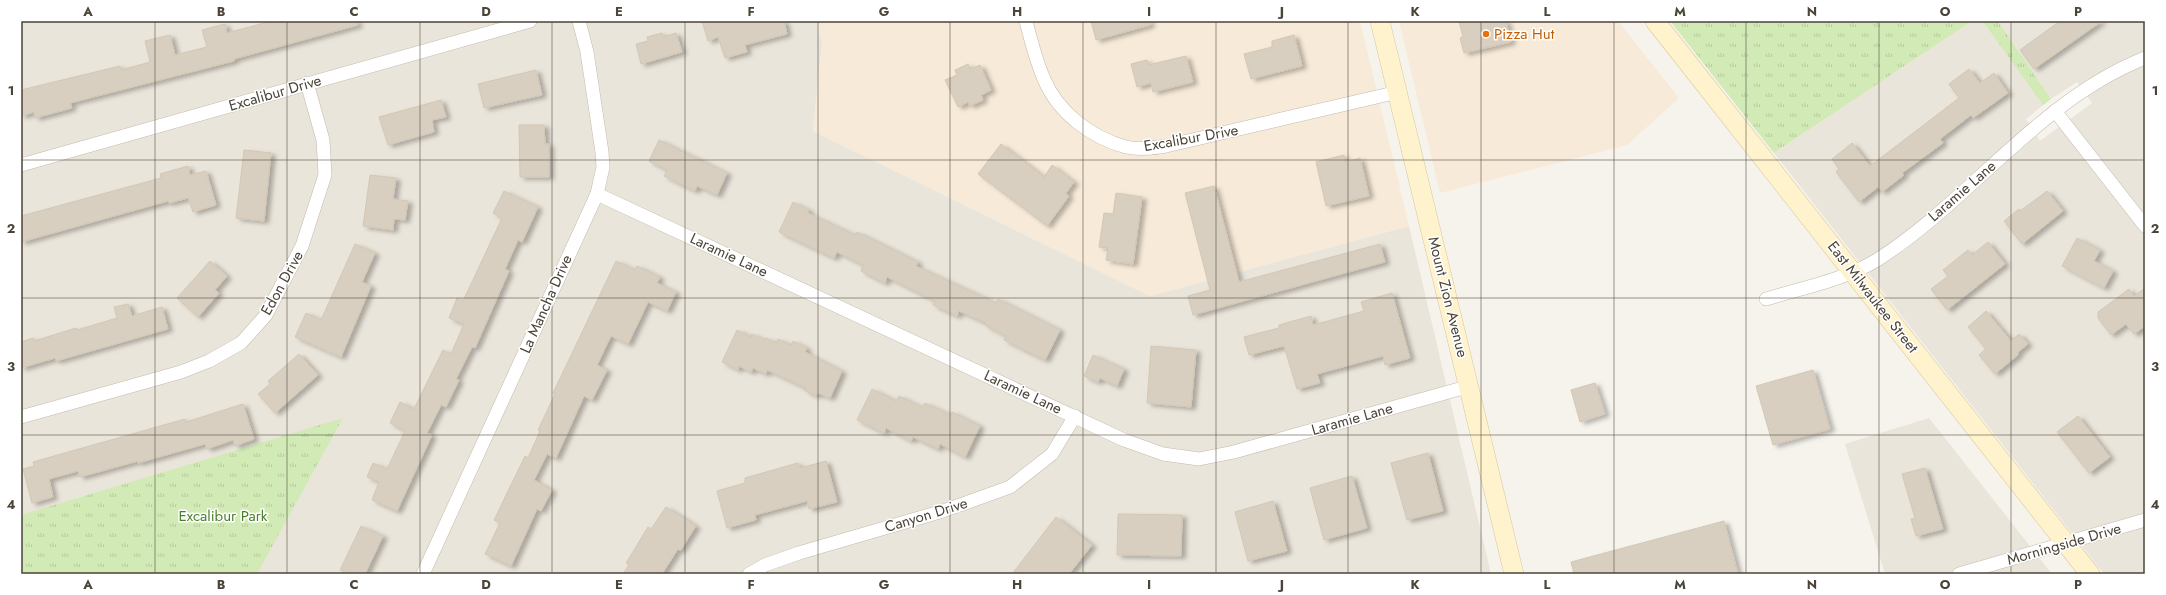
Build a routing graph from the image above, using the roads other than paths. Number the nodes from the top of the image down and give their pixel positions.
1 (530, 21) edge
2 (580, 21) edge
3 (1026, 21) edge
4 (1380, 21) edge
5 (1655, 21) edge
6 (2145, 58) edge
7 (307, 84) junction
8 (1398, 92) junction
9 (2055, 111) junction
10 (21, 165) edge
11 (597, 194) junction
12 (2145, 226) edge
13 (1854, 272) junction
14 (1766, 300) dead end
15 (1470, 386) junction
16 (1075, 416) junction
17 (21, 417) edge
18 (2145, 520) edge
19 (2066, 543) junction
20 (423, 574) edge
21 (749, 574) edge
22 (1514, 574) edge
23 (1959, 574) edge
24 (2090, 574) edge

1 - 7 street, Excalibur Drive
2 - 11 street, La Mancha Drive
3 - 8 street, Excalibur Drive
4 - 8 main road, Mount Zion Avenue
5 - 13 main road, East Milwaukee Street
6 - 9 street, Laramie Lane
7 - 10 street, Excalibur Drive
7 - 17 street, Edon Drive
8 - 15 main road, Mount Zion Avenue
9 - 12 street
9 - 13 street, Laramie Lane
11 - 16 street, Laramie Lane
11 - 20 street, La Mancha Drive
13 - 14 street, Laramie Lane
13 - 19 main road, East Milwaukee Street
15 - 16 street, Laramie Lane
15 - 22 main road, Mount Zion Avenue
16 - 21 street, Canyon Drive
18 - 19 street, Morningside Drive
19 - 23 street, Morningside Drive
19 - 24 main road, East Milwaukee Street

